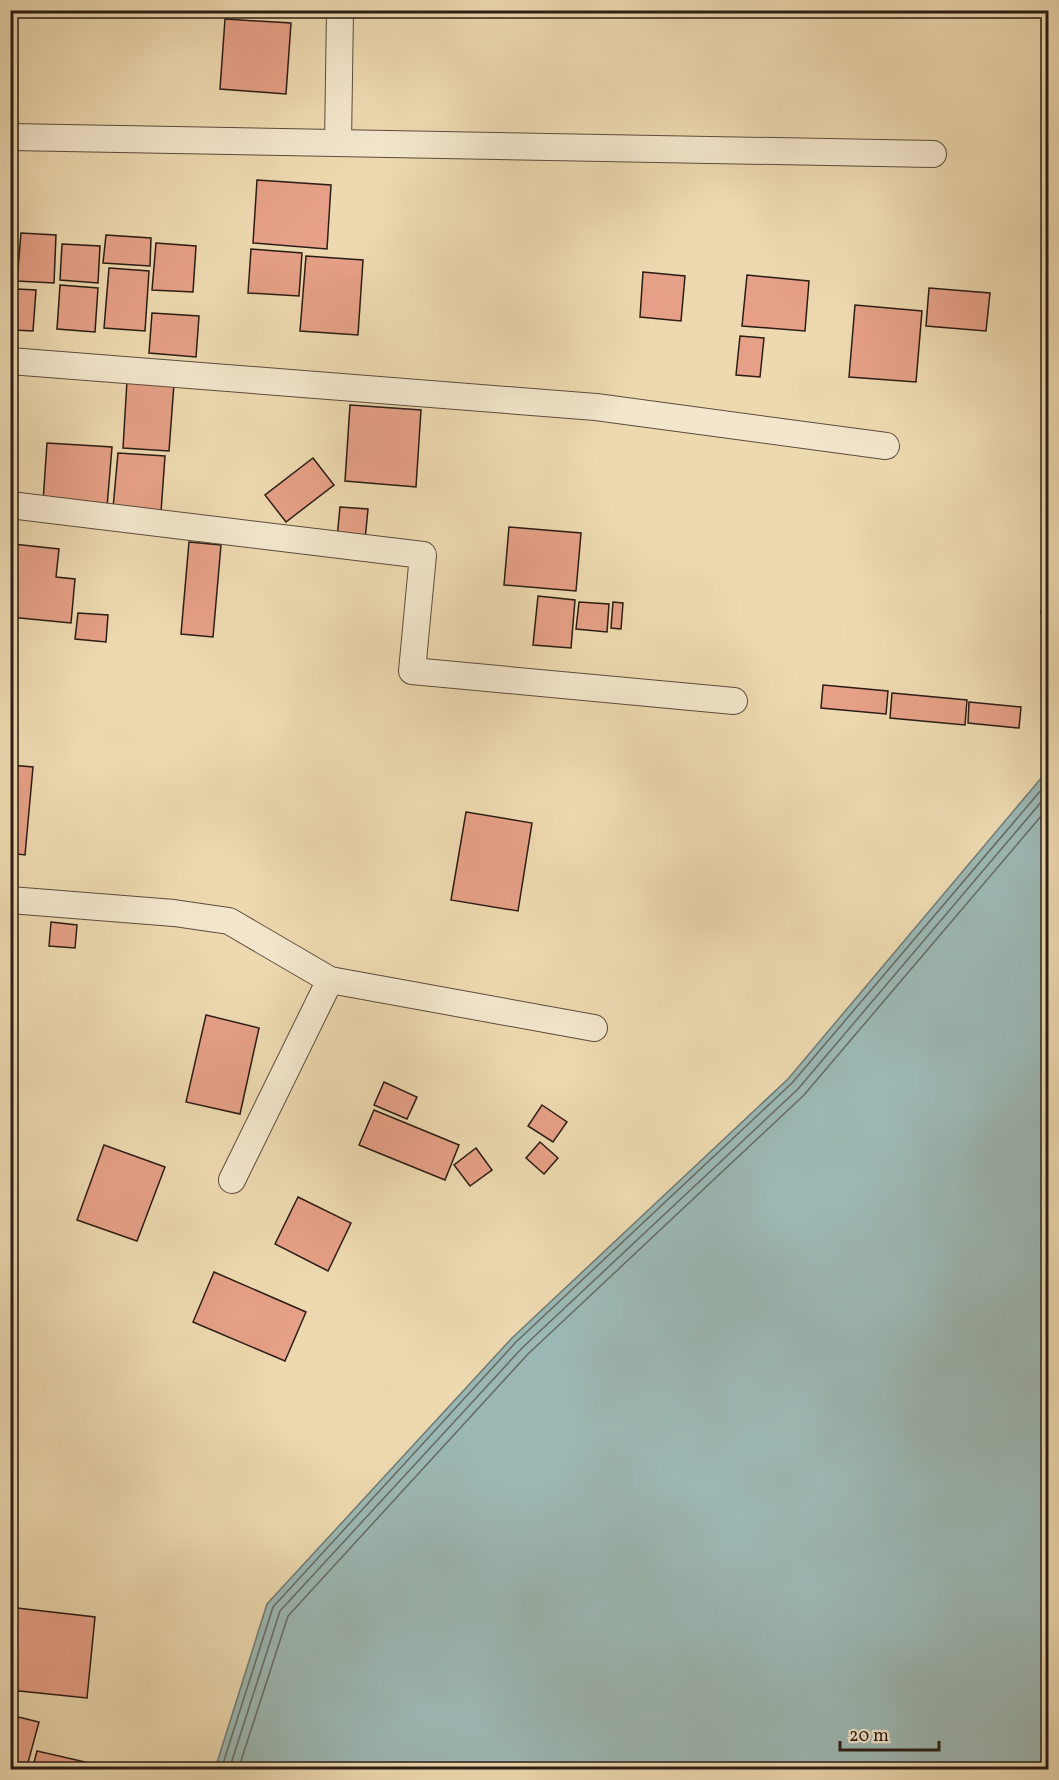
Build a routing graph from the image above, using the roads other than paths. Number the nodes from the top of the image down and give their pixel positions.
1 (340, 10) edge
2 (10, 137) edge
3 (338, 143) junction
4 (933, 154) dead end
5 (10, 361) edge
6 (886, 446) dead end
7 (10, 505) edge
8 (734, 701) dead end
9 (10, 900) edge
10 (330, 980) junction
11 (594, 1028) dead end
12 (232, 1180) dead end

1 - 3 street
2 - 3 street
3 - 4 street
5 - 6 street
7 - 8 street
9 - 10 street
10 - 11 street
10 - 12 street

